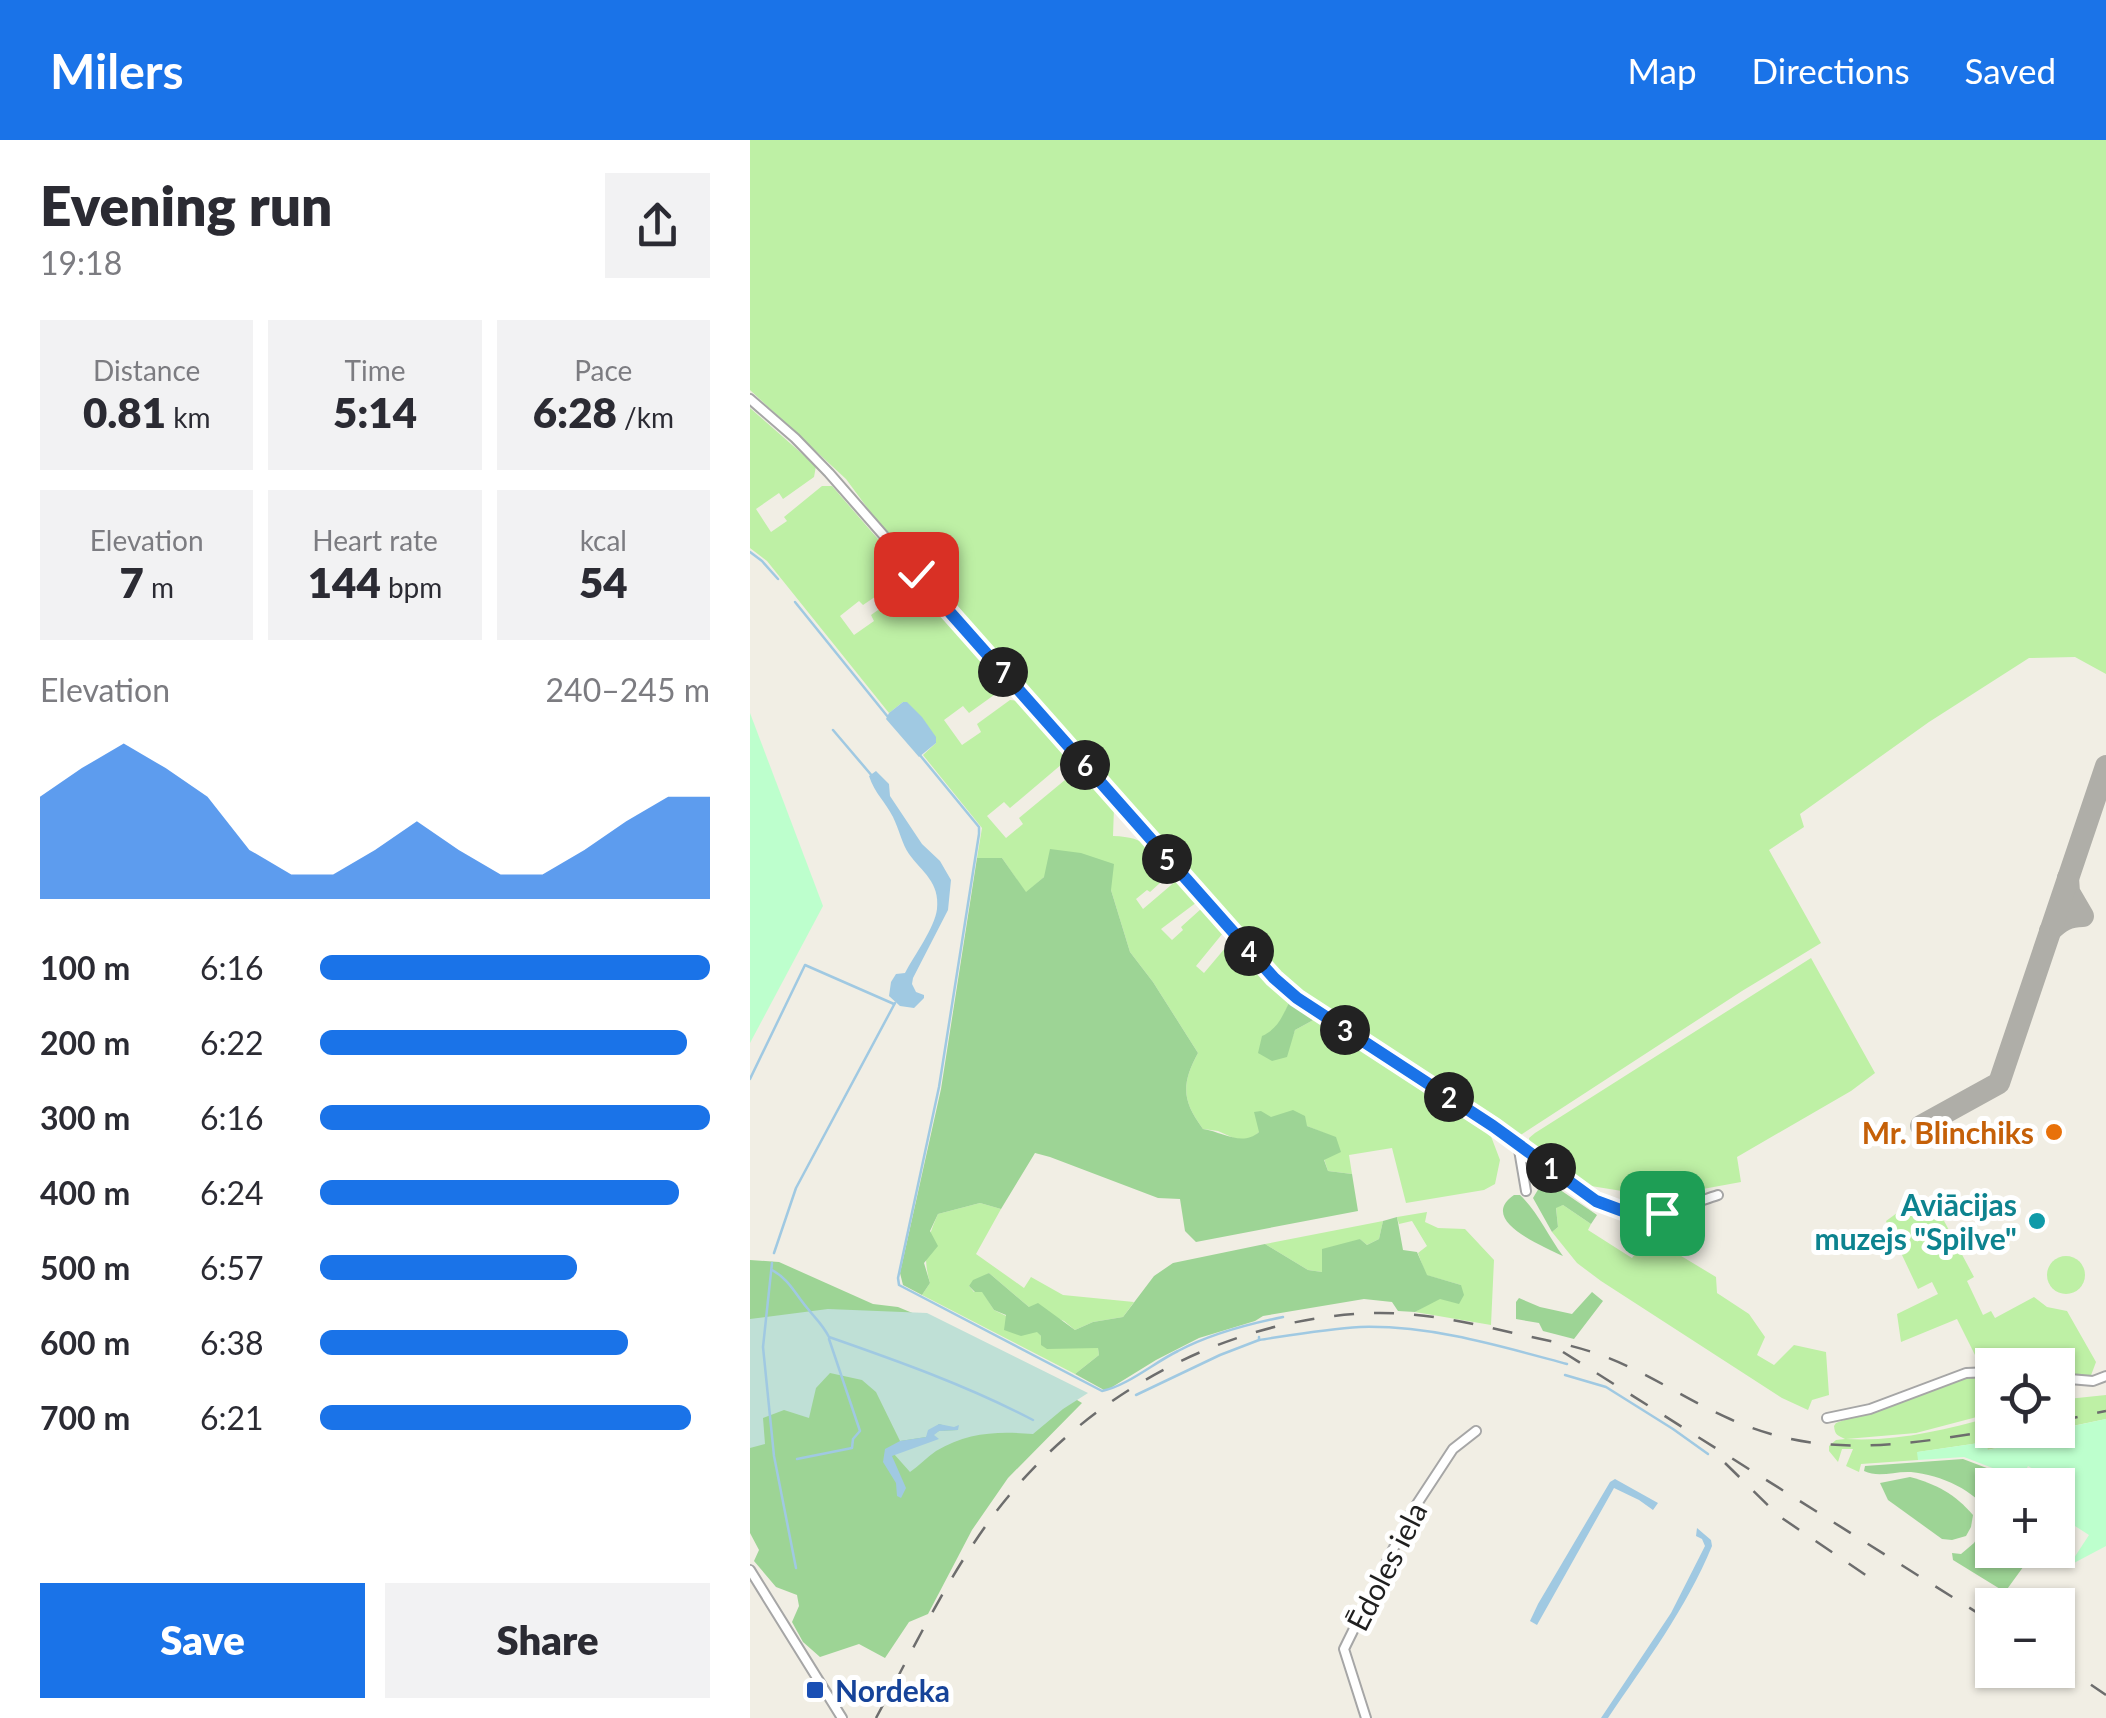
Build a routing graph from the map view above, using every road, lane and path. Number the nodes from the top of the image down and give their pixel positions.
1 (750, 398) edge
2 (1518, 1144) junction
3 (1526, 1191) dead end
4 (1718, 1195) dead end
5 (2104, 1365) edge
6 (1975, 1373) edge
7 (2106, 1376) edge
8 (2075, 1380) edge
9 (1827, 1418) dead end
10 (1476, 1430) dead end
11 (750, 1570) edge
12 (842, 1718) edge
13 (1366, 1718) edge

1 - 2 street
2 - 3 street
2 - 4 street
5 - 7 street
6 - 9 street
7 - 8 street
10 - 13 street, Ēdoles iela
11 - 12 street

